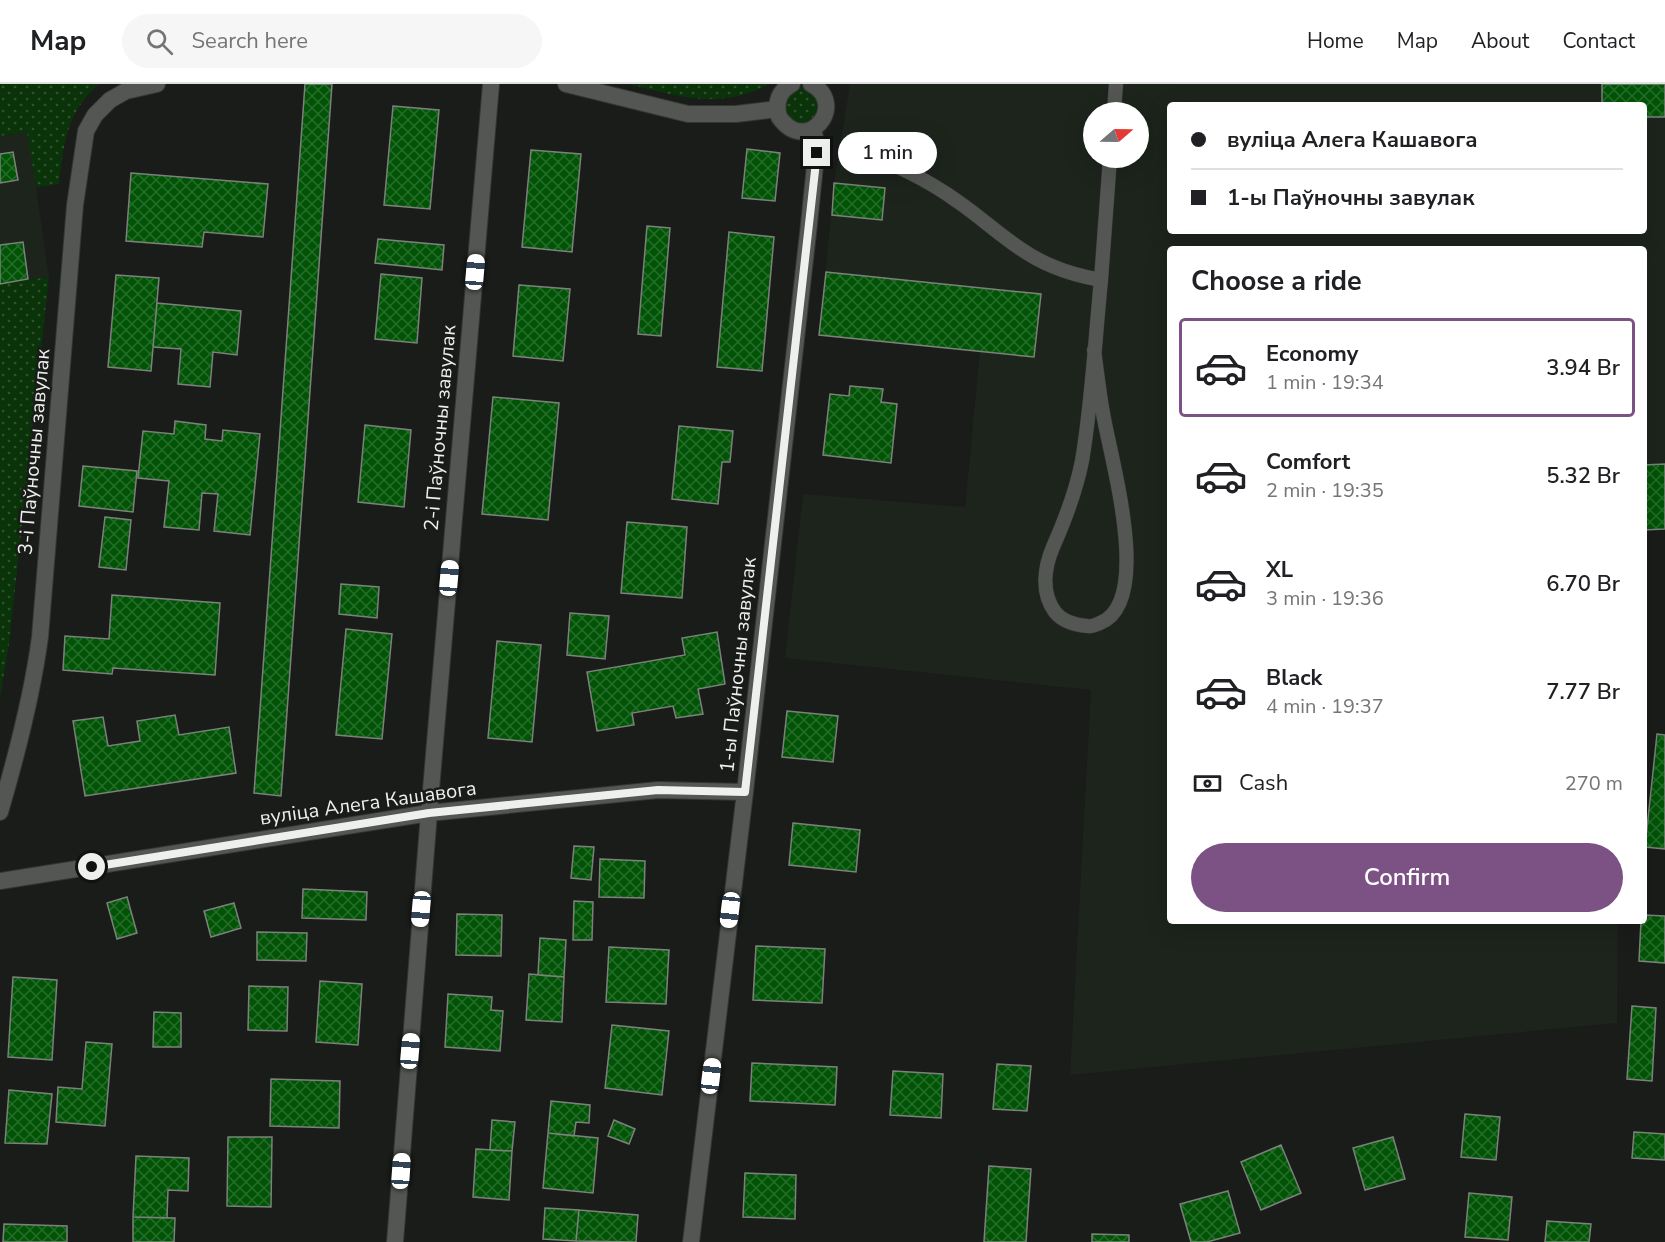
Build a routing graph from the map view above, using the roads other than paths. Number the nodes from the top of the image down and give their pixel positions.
1 (157, 84) edge
2 (491, 84) edge
3 (566, 84) edge
4 (792, 84) edge
5 (1116, 84) edge
6 (816, 85) edge
7 (1115, 102) edge
8 (777, 109) junction
9 (813, 129) junction
10 (850, 147) dead end
11 (1109, 168) edge
12 (1101, 280) junction
13 (1094, 350) junction
14 (745, 792) junction
15 (0, 812) edge
16 (429, 813) junction
17 (0, 881) edge
18 (395, 1242) edge
19 (691, 1242) edge

1 - 15 street, 3-і Паўночны завулак
2 - 16 street, 2-і Паўночны завулак
3 - 8 street
4 - 8 street
5 - 7 lane
6 - 9 street
8 - 9 street
9 - 14 street, 1-ы Паўночны завулак
10 - 12 lane
11 - 12 lane
12 - 13 lane
13 - 13 lane
14 - 16 street, вуліца Алега Кашавога
14 - 19 street, 1-ы Паўночны завулак
16 - 17 street, вуліца Алега Кашавога
16 - 18 street, 2-і Паўночны завулак

